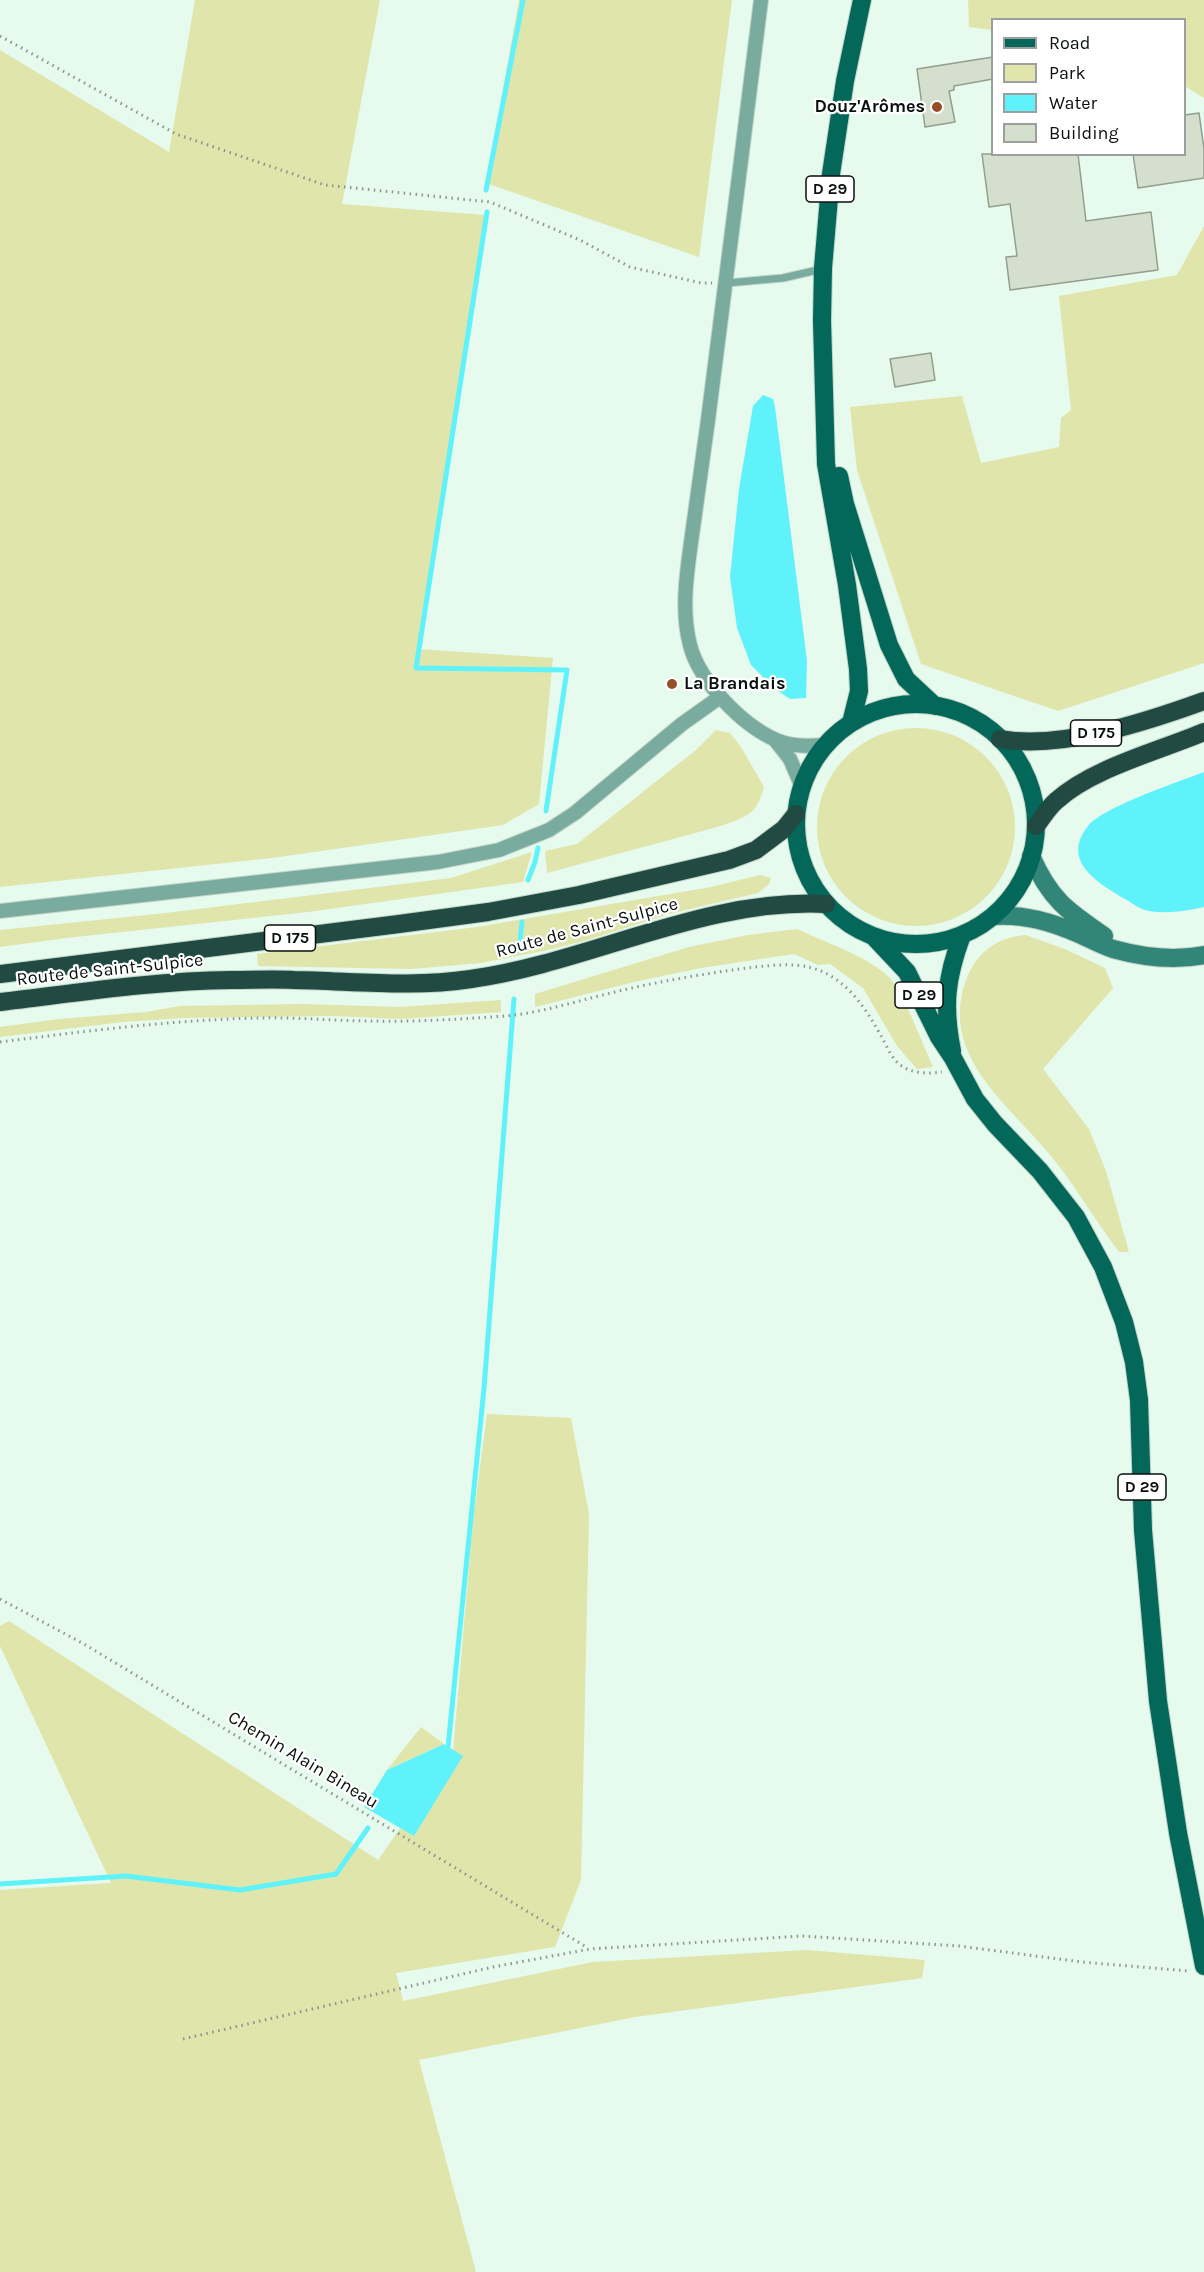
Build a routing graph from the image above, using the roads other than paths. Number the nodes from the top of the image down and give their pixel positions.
1 (761, 0) edge
2 (862, 0) edge
3 (823, 268) junction
4 (727, 283) junction
5 (824, 381) junction
6 (720, 697) junction
7 (1204, 701) edge
8 (934, 706) junction
9 (851, 723) junction
10 (1204, 732) edge
11 (1000, 739) junction
12 (775, 740) junction
13 (825, 745) junction
14 (802, 787) junction
15 (796, 814) junction
16 (1036, 826) junction
17 (1031, 856) junction
18 (826, 904) junction
19 (0, 911) edge
20 (994, 916) junction
21 (962, 935) junction
22 (875, 938) junction
23 (1204, 955) edge
24 (1149, 956) junction
25 (0, 974) edge
26 (0, 1002) edge
27 (956, 1063) junction
28 (1197, 1968) edge

1 - 4 street
2 - 3 main road, D 29
3 - 4 lane
3 - 5 main road, D 29
4 - 6 street
5 - 8 main road, D 29
5 - 9 main road, D 29
6 - 12 street
6 - 19 street
7 - 11 highway, D 175
8 - 9 main road
8 - 11 main road
9 - 13 main road
10 - 16 highway, D 175
11 - 16 main road
12 - 13 street
12 - 14 street
13 - 14 main road
14 - 15 main road
15 - 18 main road
15 - 25 highway, Route de Saint-Sulpice / D 175
16 - 17 main road
17 - 20 main road
17 - 24 street
18 - 22 main road
18 - 26 highway, Route de Saint-Sulpice
20 - 21 main road
20 - 24 street
21 - 22 main road
21 - 27 main road, D 29
22 - 27 main road, D 29
23 - 24 street
27 - 28 main road, D 29

